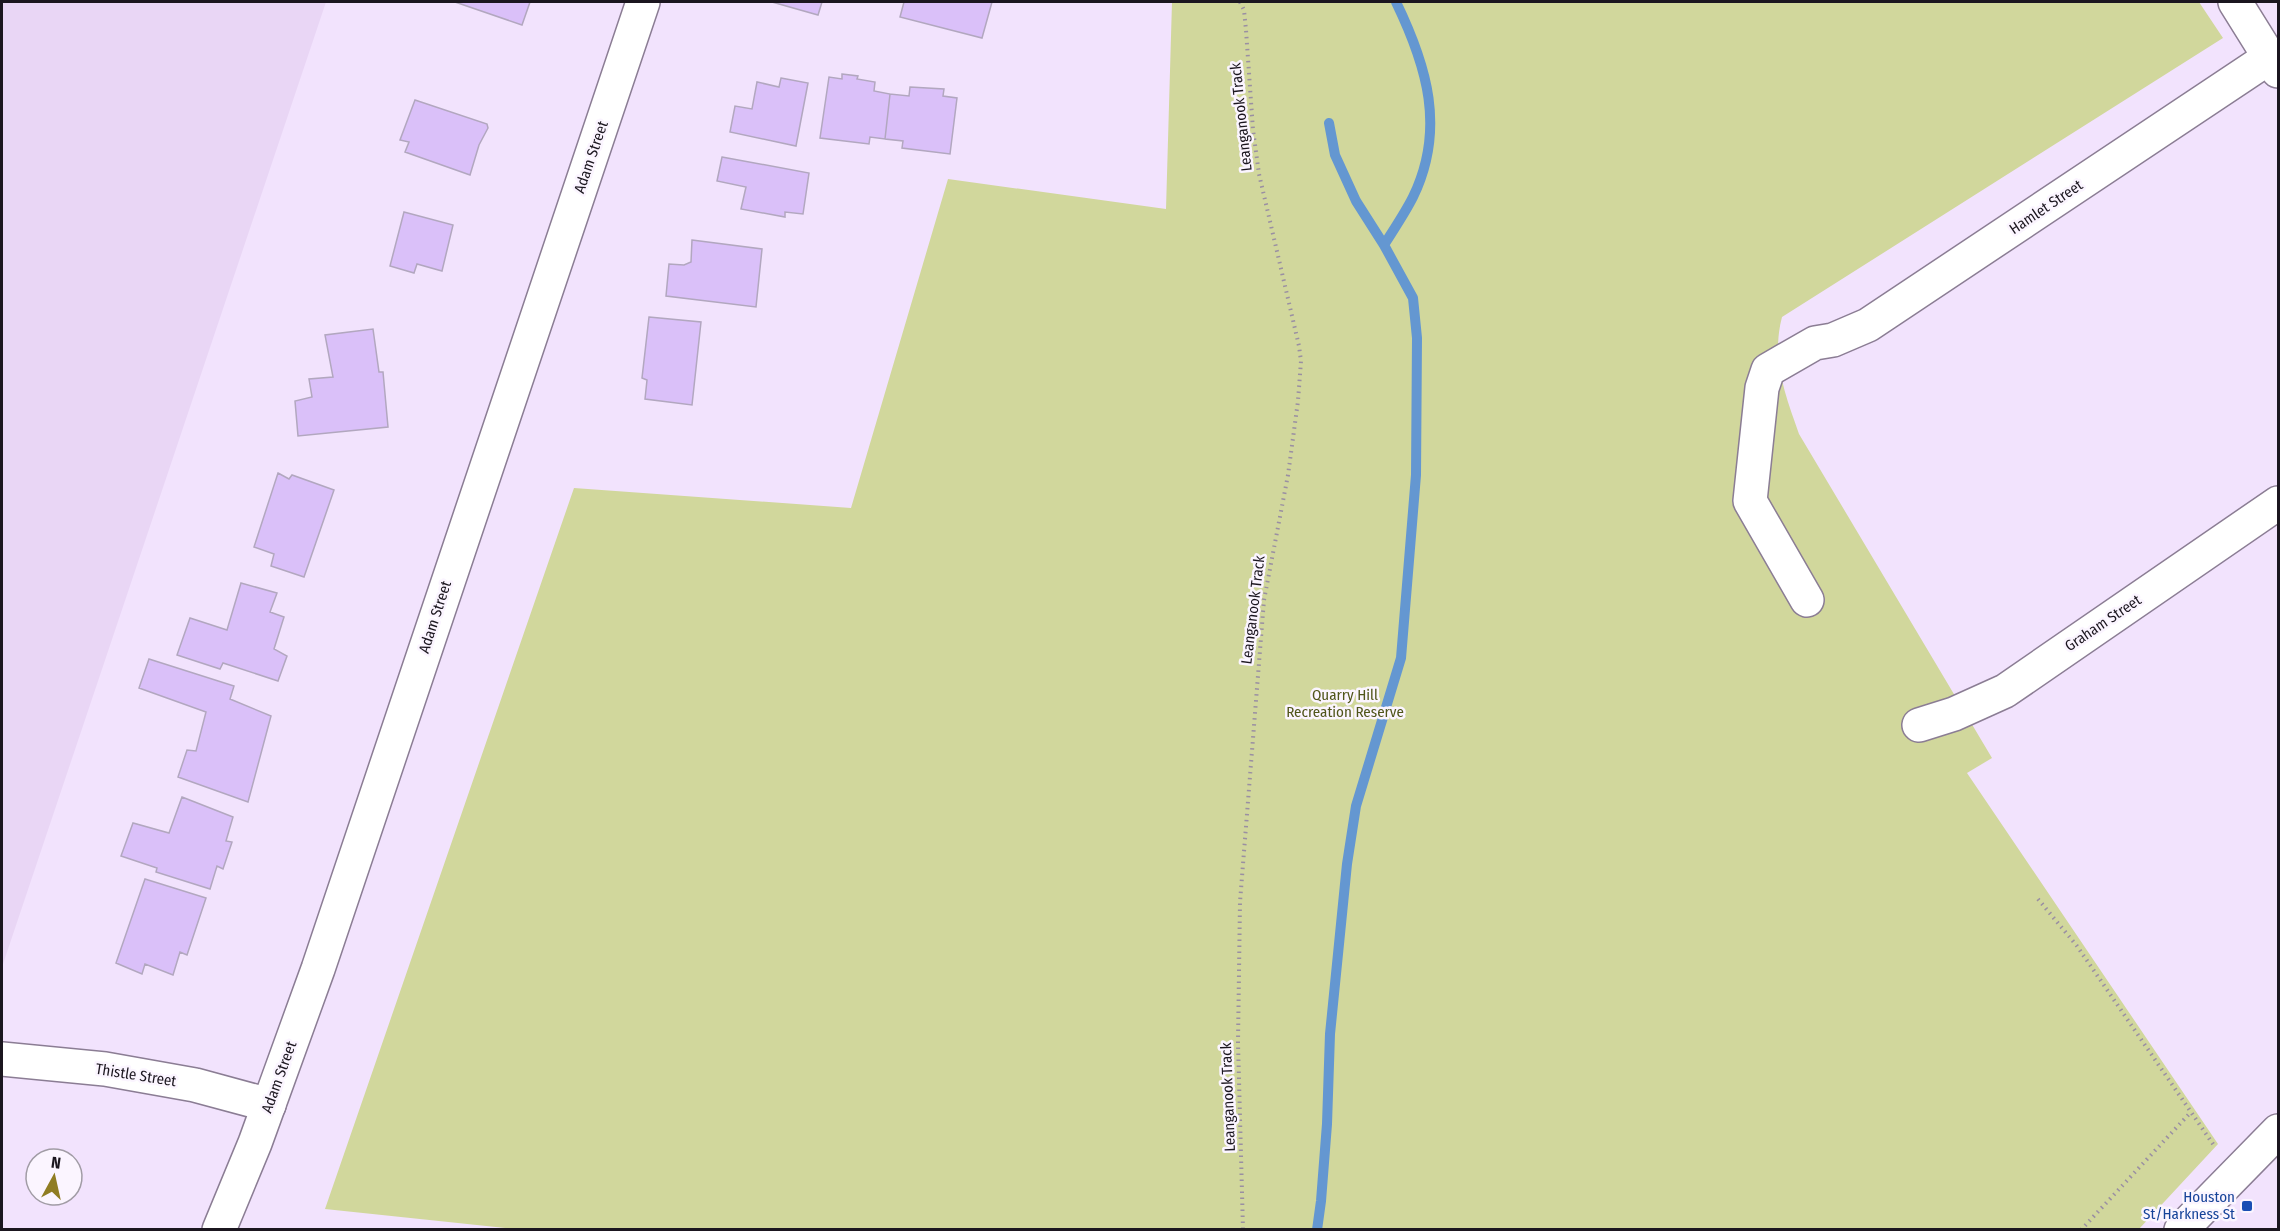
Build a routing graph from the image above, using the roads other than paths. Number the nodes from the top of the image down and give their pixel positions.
1 (643, 2) edge
2 (2235, 2) edge
3 (2273, 54) edge
4 (2278, 503) edge
5 (1807, 600) dead end
6 (1919, 725) dead end
7 (2, 1059) edge
8 (269, 1105) junction
9 (2278, 1131) edge
10 (219, 1230) edge
11 (2181, 1230) edge

1 - 8 street, Adam Street
2 - 3 street
3 - 5 street, Hamlet Street
4 - 6 street, Graham Street
7 - 8 street, Thistle Street
8 - 10 street, Adam Street
9 - 11 street

